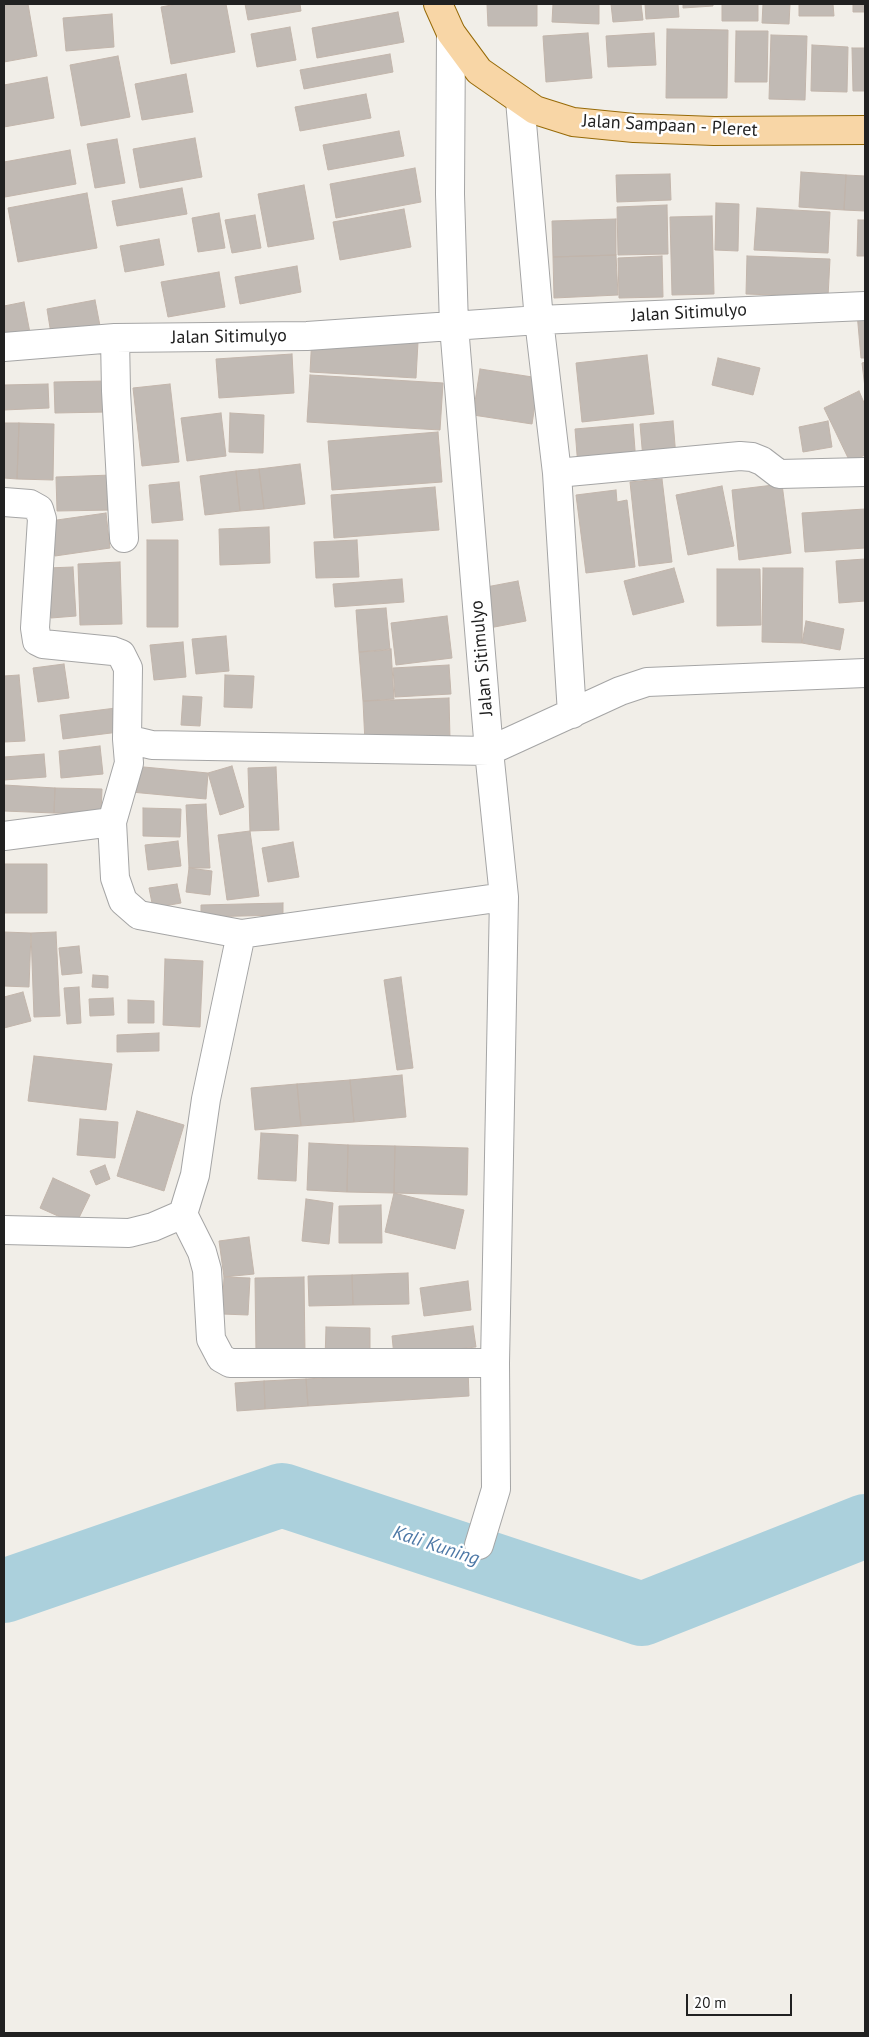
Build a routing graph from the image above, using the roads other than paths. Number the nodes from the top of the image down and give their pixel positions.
1 (438, 4) edge
2 (451, 33) junction
3 (520, 100) junction
4 (865, 130) edge
5 (865, 306) edge
6 (540, 320) junction
7 (454, 326) junction
8 (115, 338) junction
9 (4, 347) edge
10 (865, 472) edge
11 (557, 473) junction
12 (4, 502) edge
13 (124, 538) dead end
14 (865, 673) edge
15 (572, 714) junction
16 (127, 739) junction
17 (501, 745) junction
18 (112, 822) junction
19 (4, 836) edge
20 (504, 897) junction
21 (240, 934) junction
22 (183, 1214) junction
23 (4, 1230) edge
24 (494, 1363) junction
25 (479, 1545) dead end

1 - 2 main road, Jalan Sampaan - Pleret
2 - 3 main road, Jalan Sampaan - Pleret
2 - 7 street, Jalan Sitimulyo
3 - 4 main road, Jalan Sampaan - Pleret
3 - 6 street
5 - 6 street, Jalan Sitimulyo
6 - 7 street, Jalan Sitimulyo
6 - 11 street
7 - 8 street, Jalan Sitimulyo
7 - 17 street, Jalan Sitimulyo
8 - 9 street, Jalan Sitimulyo
8 - 13 street
10 - 11 street
11 - 15 street
12 - 16 street
14 - 15 street
15 - 17 street
16 - 17 street
16 - 18 street
17 - 20 street, Jalan Sitimulyo
18 - 19 street
18 - 21 street
20 - 21 street
20 - 24 street, Jalan Sitimulyo
21 - 22 street
22 - 23 street
22 - 24 street
24 - 25 street, Jalan Sitimulyo

